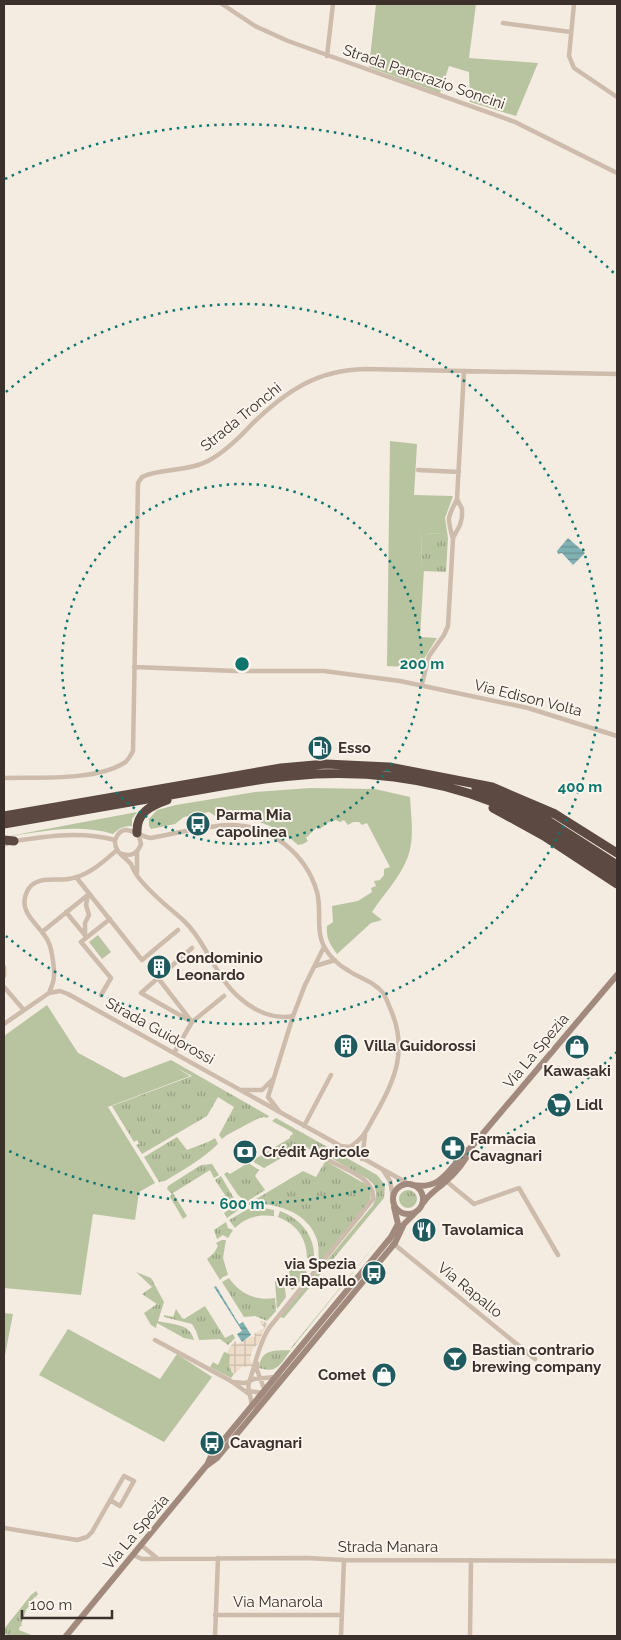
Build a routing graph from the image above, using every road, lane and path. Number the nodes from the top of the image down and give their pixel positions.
1 (222, 4) edge
2 (333, 4) edge
3 (574, 4) edge
4 (503, 23) dead end
5 (571, 32) junction
6 (327, 56) junction
7 (617, 97) edge
8 (617, 173) edge
9 (464, 370) junction
10 (617, 374) edge
11 (418, 470) dead end
12 (459, 472) junction
13 (457, 499) junction
14 (453, 539) junction
15 (134, 667) junction
16 (422, 684) junction
17 (617, 736) edge
18 (4, 778) edge
19 (445, 778) junction
20 (234, 784) junction
21 (467, 794) junction
22 (4, 816) edge
23 (4, 824) edge
24 (137, 834) junction
25 (152, 838) junction
26 (4, 840) edge
27 (115, 840) junction
28 (14, 841) junction
29 (4, 845) edge
30 (140, 845) junction
31 (117, 850) junction
32 (137, 852) junction
33 (617, 853) edge
34 (122, 854) junction
35 (617, 865) edge
36 (617, 874) edge
37 (138, 876) junction
38 (76, 877) junction
39 (617, 884) edge
40 (88, 894) junction
41 (66, 912) junction
42 (110, 919) junction
43 (178, 930) dead end
44 (42, 932) junction
45 (86, 937) junction
46 (324, 947) junction
47 (192, 948) dead end
48 (334, 960) junction
49 (316, 966) junction
50 (4, 967) edge
51 (617, 975) edge
52 (4, 976) edge
53 (158, 978) junction
54 (4, 987) edge
55 (48, 993) junction
56 (101, 996) dead end
57 (224, 996) dead end
58 (23, 1009) junction
59 (293, 1016) junction
60 (280, 1018) junction
61 (192, 1022) junction
62 (4, 1024) edge
63 (289, 1029) junction
64 (174, 1053) junction
65 (331, 1075) dead end
66 (272, 1080) junction
67 (240, 1090) junction
68 (280, 1112) junction
69 (304, 1126) junction
70 (365, 1135) junction
71 (474, 1144) junction
72 (339, 1146) junction
73 (362, 1159) junction
74 (330, 1161) dead end
75 (383, 1170) junction
76 (446, 1181) junction
77 (411, 1184) junction
78 (393, 1197) junction
79 (394, 1206) junction
80 (422, 1206) junction
81 (415, 1213) junction
82 (391, 1242) junction
83 (558, 1255) dead end
84 (349, 1295) junction
85 (155, 1340) dead end
86 (535, 1359) dead end
87 (256, 1368) junction
88 (282, 1375) junction
89 (262, 1379) junction
90 (231, 1381) junction
91 (251, 1382) junction
92 (264, 1392) junction
93 (251, 1394) junction
94 (252, 1411) junction
95 (110, 1500) junction
96 (4, 1528) edge
97 (141, 1545) junction
98 (133, 1555) junction
99 (218, 1558) junction
100 (158, 1559) junction
101 (344, 1560) junction
102 (472, 1560) junction
103 (617, 1561) edge
104 (215, 1615) junction
105 (342, 1615) junction
106 (66, 1636) edge
107 (215, 1636) edge
108 (341, 1636) edge
109 (470, 1636) edge

1 - 6 street, Strada Pancrazio Soncini
2 - 6 street
3 - 5 street
4 - 5 street
5 - 7 street
6 - 8 street, Strada Pancrazio Soncini
9 - 10 street, Strada Tronchi
9 - 12 street
9 - 15 street, Strada Tronchi
11 - 12 street
12 - 13 street
13 - 14 street
13 - 14 street
14 - 16 street
15 - 16 street, Via Edison Volta
15 - 18 street, Strada Tronchi
16 - 17 street, Via Edison Volta
19 - 22 highway
19 - 33 highway
19 - 35 highway
20 - 21 highway
20 - 23 highway
20 - 24 highway
21 - 36 highway
21 - 39 highway
24 - 25 street
24 - 27 street
24 - 30 street
25 - 30 street
25 - 46 street
26 - 28 highway
27 - 28 street
27 - 31 street
28 - 29 street
30 - 32 street
31 - 34 street
31 - 38 street
32 - 34 street
32 - 37 street
34 - 37 street
37 - 60 street
38 - 40 street
38 - 44 street
40 - 41 street
40 - 42 street
40 - 45 street
41 - 44 street
41 - 45 street
42 - 43 street
42 - 45 street
44 - 55 street
45 - 56 street
46 - 48 street
46 - 49 street
47 - 53 street
48 - 49 street
48 - 70 street
49 - 59 street
50 - 52 street
51 - 71 main road, Via La Spezia
53 - 61 street
53 - 61 street
54 - 58 street
55 - 58 street
55 - 64 street, Strada Guidorossi
57 - 61 street
58 - 62 street
59 - 60 street
59 - 63 street
60 - 63 street
61 - 64 street
63 - 66 street
64 - 67 street, Strada Guidorossi
65 - 69 street
66 - 67 street
66 - 68 street
67 - 68 street, Strada Guidorossi
68 - 69 street, Strada Guidorossi
69 - 72 street, Strada Guidorossi
70 - 72 street
70 - 73 street
71 - 76 main road, Via La Spezia
71 - 77 main road, Via La Spezia
72 - 73 street, Strada Guidorossi
73 - 75 street, Strada Guidorossi
74 - 87 street
75 - 77 street, Strada Guidorossi
75 - 78 street
76 - 80 main road, Via La Spezia
76 - 83 street
77 - 78 main road
77 - 80 main road
78 - 79 main road, Via La Spezia
79 - 81 main road
79 - 82 main road, Via La Spezia
80 - 81 main road, Via La Spezia
81 - 82 main road, Via La Spezia
82 - 84 main road, Via La Spezia
82 - 86 street, Via Rapallo
84 - 88 main road, Via La Spezia
84 - 88 main road, Via La Spezia
85 - 90 street
87 - 89 street
87 - 91 street
88 - 89 street
88 - 92 main road, Via La Spezia
88 - 94 main road, Via La Spezia
89 - 91 street
89 - 92 street
90 - 91 street
90 - 93 street
91 - 93 street
92 - 93 street
92 - 94 main road, Via La Spezia
93 - 94 street
94 - 97 main road, Via La Spezia
95 - 95 street
95 - 96 street
97 - 98 main road, Via La Spezia
97 - 100 street
98 - 100 street, Strada Manara
98 - 106 main road, Via La Spezia
99 - 100 street, Strada Manara
99 - 101 street, Strada Manara
99 - 104 street
101 - 102 street, Strada Manara
101 - 105 street
102 - 103 street, Strada Manara
102 - 109 street
104 - 105 street, Via Manarola
104 - 107 street
105 - 108 street

